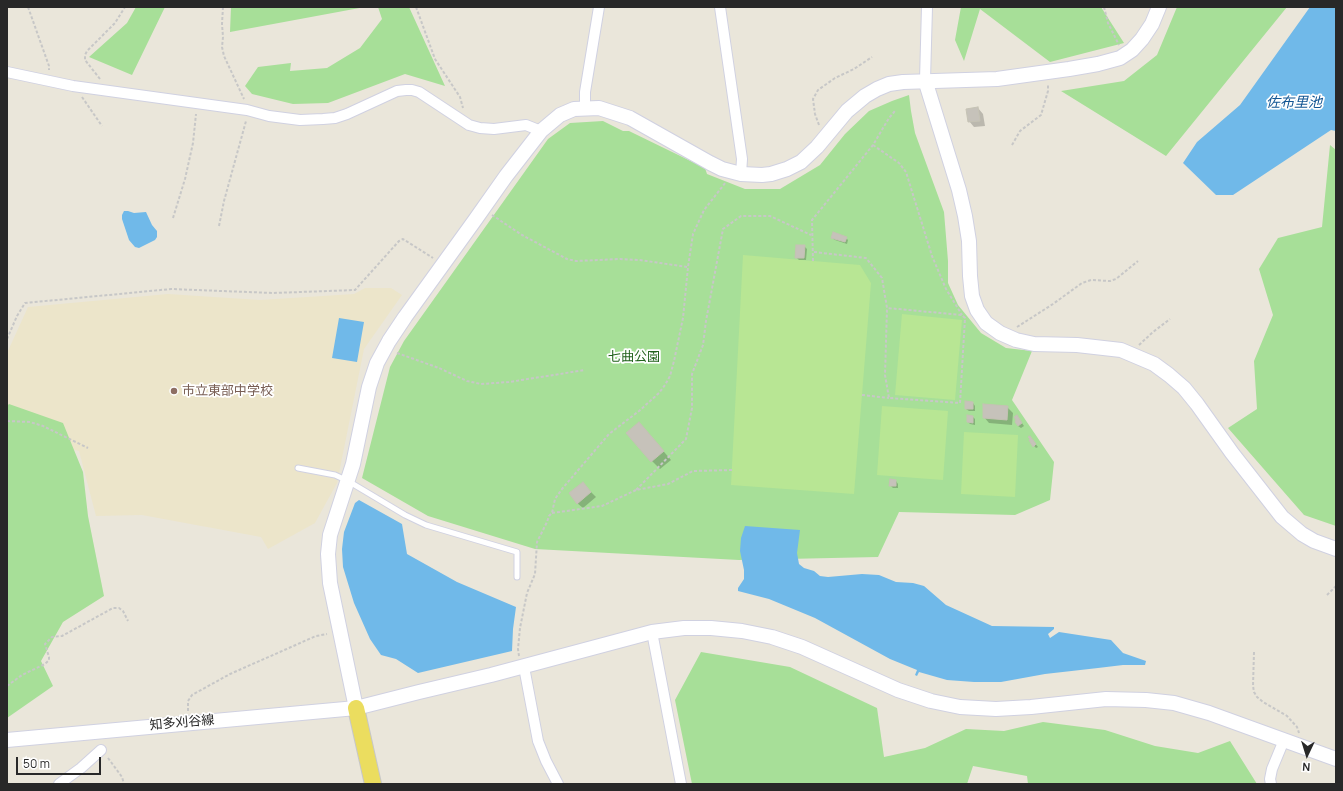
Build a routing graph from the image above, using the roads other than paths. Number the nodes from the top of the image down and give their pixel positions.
1 (600, 7) edge
2 (720, 7) edge
3 (927, 7) edge
4 (1159, 7) edge
5 (7, 72) edge
6 (925, 80) junction
7 (585, 108) junction
8 (542, 130) junction
9 (736, 173) junction
10 (298, 468) dead end
11 (348, 481) junction
12 (1336, 549) edge
13 (517, 577) dead end
14 (652, 632) junction
15 (524, 667) junction
16 (356, 708) junction
17 (7, 740) edge
18 (1289, 742) junction
19 (101, 750) road end
20 (1336, 759) edge
21 (59, 784) edge
22 (373, 784) edge
23 (558, 784) edge
24 (681, 784) edge
25 (1271, 784) edge

1 - 7 street
2 - 9 street
3 - 6 street
4 - 6 street
5 - 8 street
6 - 9 street
6 - 12 street
7 - 8 street
7 - 9 street
8 - 11 street
10 - 11 lane
11 - 13 lane
11 - 16 street
14 - 15 street, 知多刈谷線
14 - 18 street, 知多刈谷線
14 - 24 street
15 - 16 street, 知多刈谷線
15 - 23 street
16 - 17 street, 知多刈谷線
16 - 22 main road
18 - 20 street, 知多刈谷線
18 - 25 street
19 - 21 street

